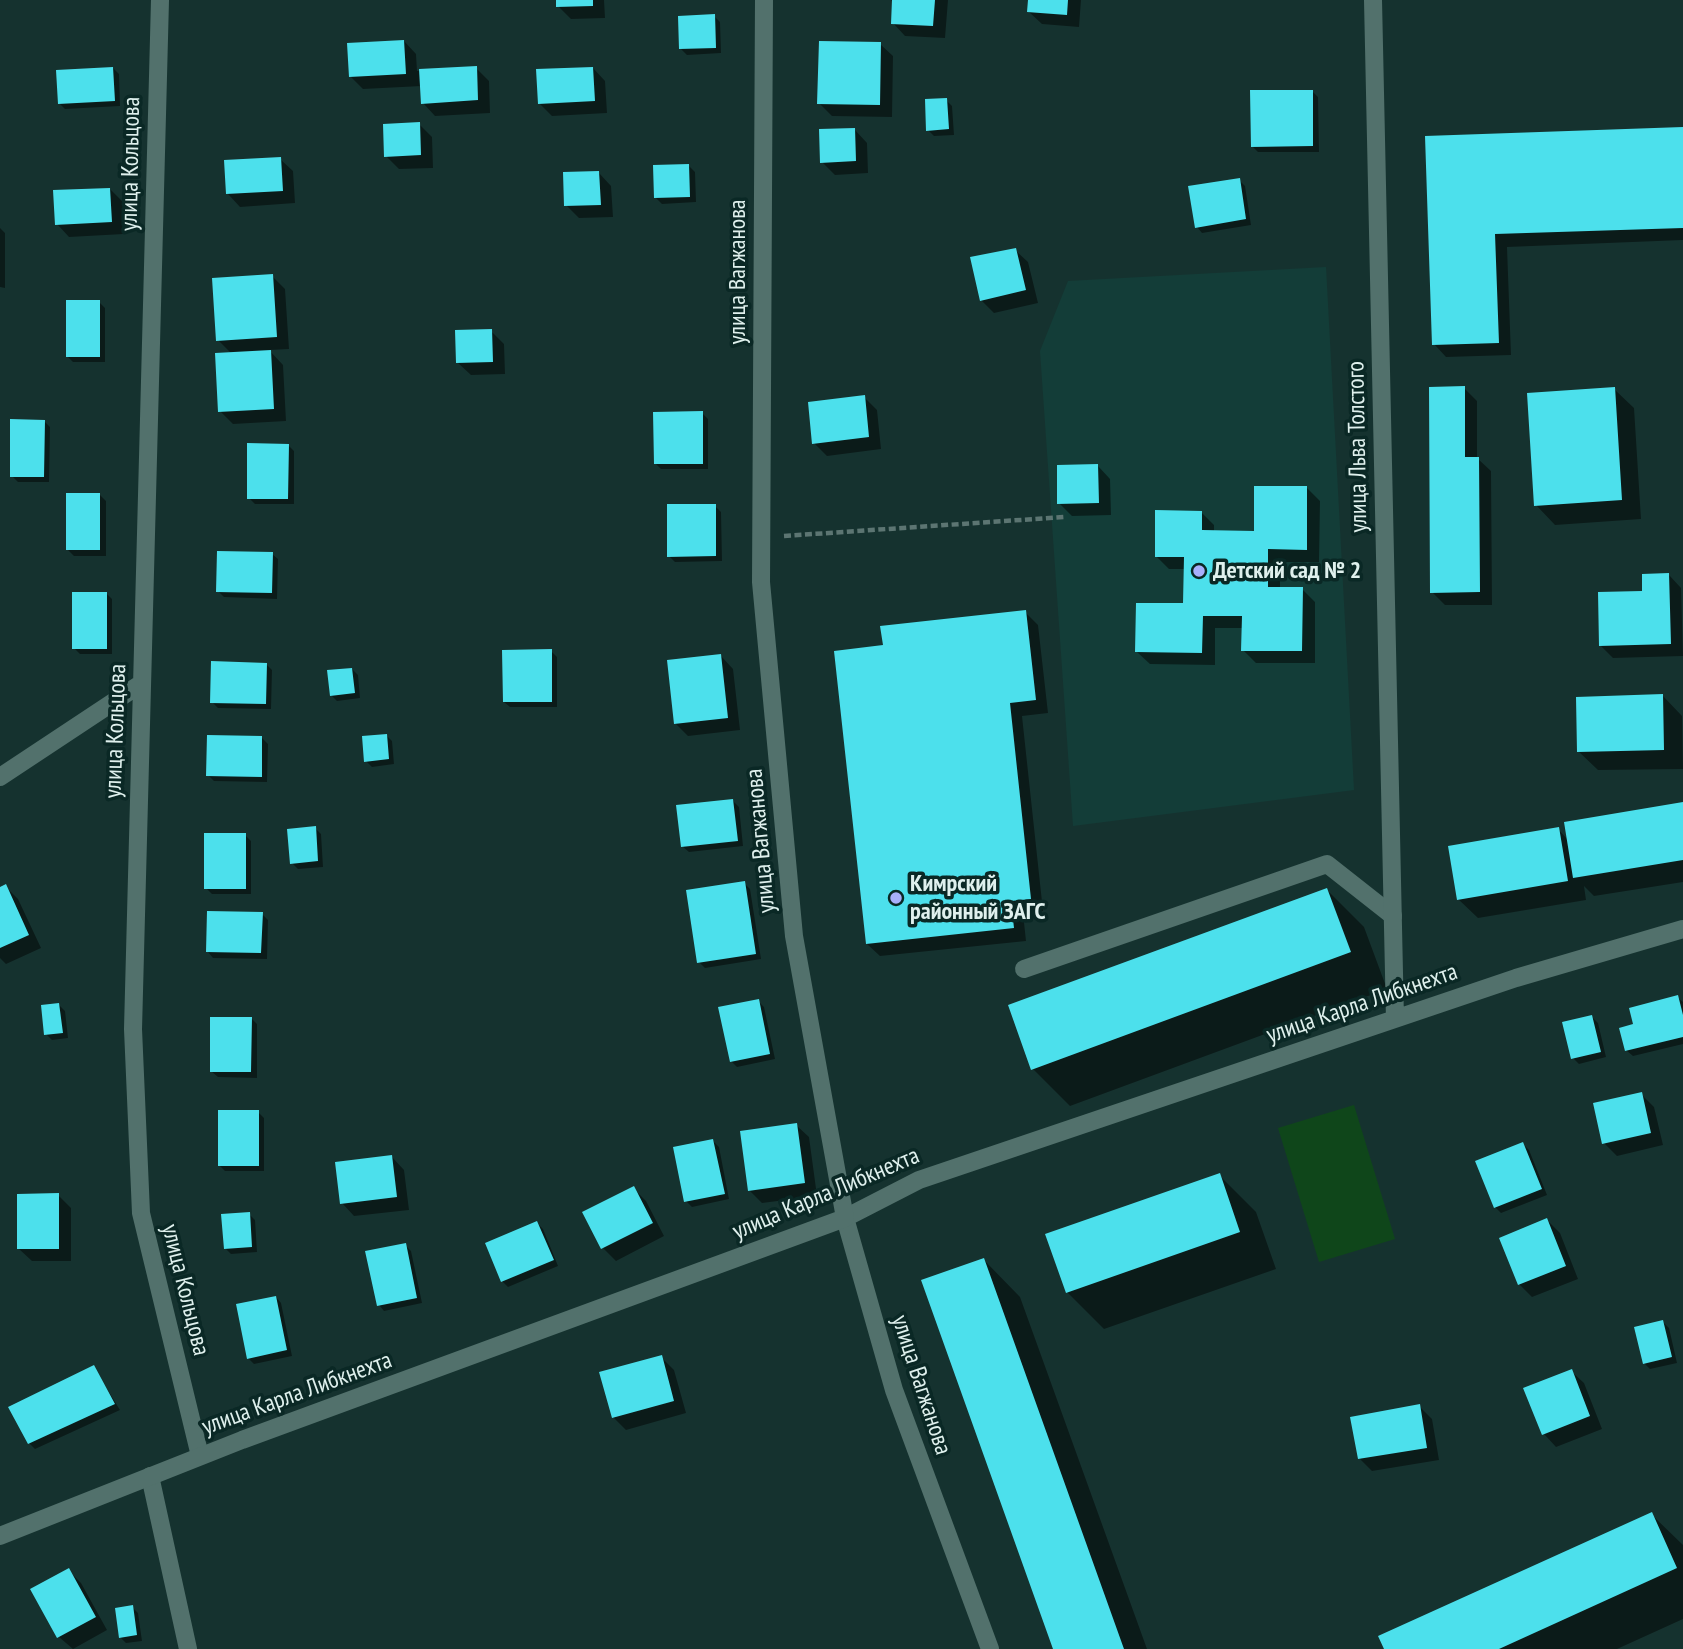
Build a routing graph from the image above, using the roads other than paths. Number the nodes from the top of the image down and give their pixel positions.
1 (160, 0) edge
2 (764, 0) edge
3 (1373, 0) edge
4 (142, 683) junction
5 (0, 777) edge
6 (1393, 916) junction
7 (1683, 929) edge
8 (1024, 970) dead end
9 (1395, 1019) junction
10 (845, 1218) junction
11 (200, 1456) junction
12 (150, 1476) junction
13 (0, 1536) edge
14 (188, 1649) edge
15 (990, 1649) edge

1 - 4 street, улица Кольцова
2 - 10 street, улица Вагжанова
3 - 6 street, улица Льва Толстого
4 - 5 street
4 - 11 street, улица Кольцова
6 - 8 street
6 - 9 street, улица Льва Толстого
7 - 9 street, улица Карла Либкнехта
9 - 10 street, улица Карла Либкнехта
10 - 11 street, улица Карла Либкнехта
10 - 15 street, улица Вагжанова
11 - 12 street, улица Карла Либкнехта
12 - 13 street, улица Карла Либкнехта
12 - 14 street

